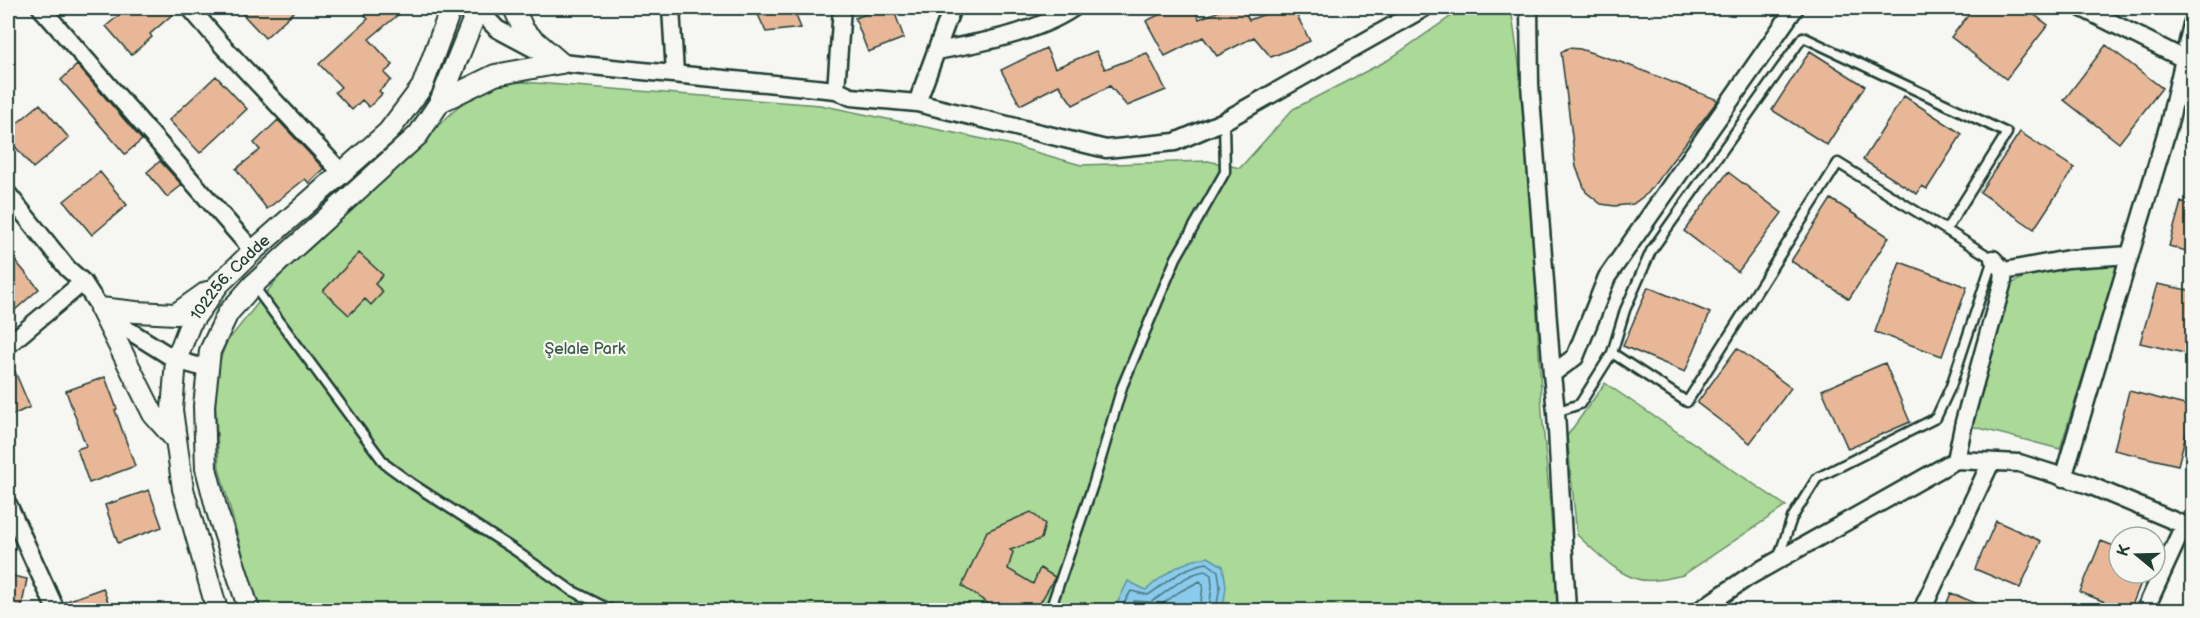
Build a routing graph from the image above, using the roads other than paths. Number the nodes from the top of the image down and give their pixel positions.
1 (41, 8) edge
2 (190, 8) edge
3 (451, 8) edge
4 (478, 8) edge
5 (514, 8) edge
6 (670, 8) edge
7 (842, 8) edge
8 (951, 8) edge
9 (1073, 8) edge
10 (1424, 8) edge
11 (1529, 8) edge
12 (1795, 8) edge
13 (2082, 8) edge
14 (2193, 24) edge
15 (936, 51) junction
16 (2188, 60) edge
17 (561, 63) junction
18 (675, 73) junction
19 (836, 90) junction
20 (440, 102) junction
21 (917, 103) junction
22 (1224, 121) junction
23 (342, 173) junction
24 (8, 194) edge
25 (1946, 230) junction
26 (253, 251) junction
27 (2130, 255) junction
28 (1999, 265) junction
29 (83, 282) junction
30 (219, 284) junction
31 (253, 285) junction
32 (100, 308) junction
33 (8, 345) edge
34 (1612, 353) junction
35 (176, 360) junction
36 (208, 369) junction
37 (1552, 374) junction
38 (1556, 412) junction
39 (177, 442) junction
40 (1956, 460) junction
41 (1991, 462) junction
42 (2063, 478) junction
43 (8, 504) edge
44 (2188, 528) edge
45 (1777, 563) junction
46 (56, 610) edge
47 (217, 610) edge
48 (249, 610) edge
49 (611, 610) edge
50 (1050, 610) edge
51 (1567, 610) edge
52 (1700, 610) edge
53 (1922, 610) edge
54 (2145, 610) edge

1 - 26 street
2 - 23 street
3 - 23 street, 102256. Cadde
4 - 17 street
4 - 20 street, 102256. Cadde
5 - 17 street
6 - 18 street
7 - 19 street
8 - 15 street
9 - 15 street
10 - 22 street
11 - 37 street
12 - 37 street
13 - 16 street
14 - 16 street
15 - 21 street
16 - 27 street
17 - 18 street
17 - 20 street
18 - 19 street
19 - 21 street
20 - 31 street, 102256. Cadde
21 - 22 street
22 - 50 lane
23 - 26 street, 102256. Cadde
24 - 29 street
25 - 28 lane
25 - 34 lane
25 - 34 lane
26 - 30 street, 102256. Cadde
27 - 28 street
27 - 42 street
28 - 40 street
28 - 45 lane
29 - 32 street
29 - 33 street
30 - 32 street
30 - 35 street, 102256. Cadde
31 - 36 street, 102256. Cadde
31 - 49 lane
32 - 35 street
32 - 39 street
34 - 38 lane
35 - 36 street
35 - 39 street, 102256. Cadde
36 - 48 street, 102256. Cadde
37 - 38 street
38 - 51 street
39 - 47 street, 102256. Cadde
40 - 41 street
40 - 45 street
41 - 42 street
41 - 53 street
42 - 44 street
43 - 46 street
44 - 54 street
45 - 52 street

